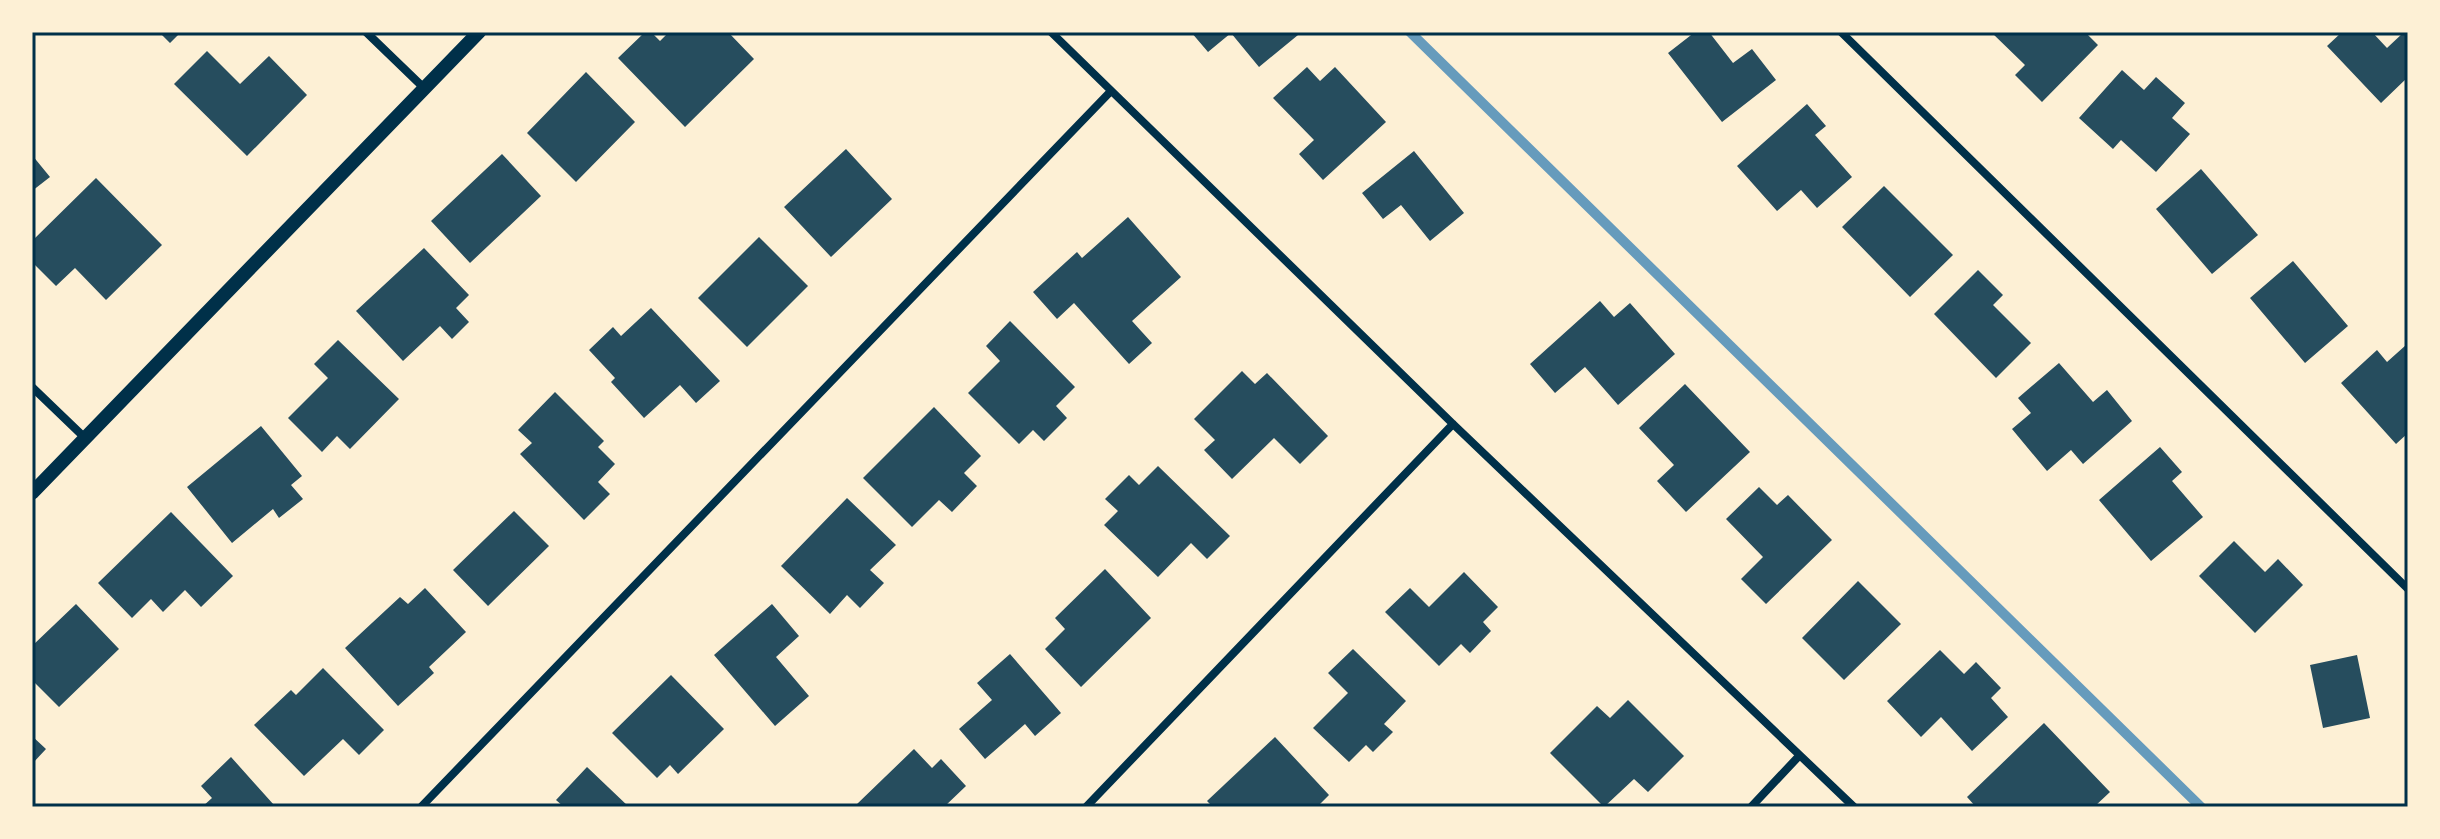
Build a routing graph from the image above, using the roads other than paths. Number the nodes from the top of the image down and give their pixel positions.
1 (366, 32) edge
2 (479, 32) edge
3 (1051, 32) edge
4 (1841, 32) edge
5 (424, 88) junction
6 (1111, 91) junction
7 (32, 387) edge
8 (1453, 424) junction
9 (84, 437) junction
10 (32, 493) edge
11 (2408, 589) edge
12 (1799, 756) junction
13 (421, 807) edge
14 (1086, 807) edge
15 (1751, 807) edge
16 (1854, 807) edge

1 - 5 street
2 - 5 street
3 - 6 street
4 - 11 street
5 - 9 street
6 - 8 street
6 - 13 street
7 - 9 street
8 - 12 street
8 - 14 street
9 - 10 street
12 - 15 street
12 - 16 street

